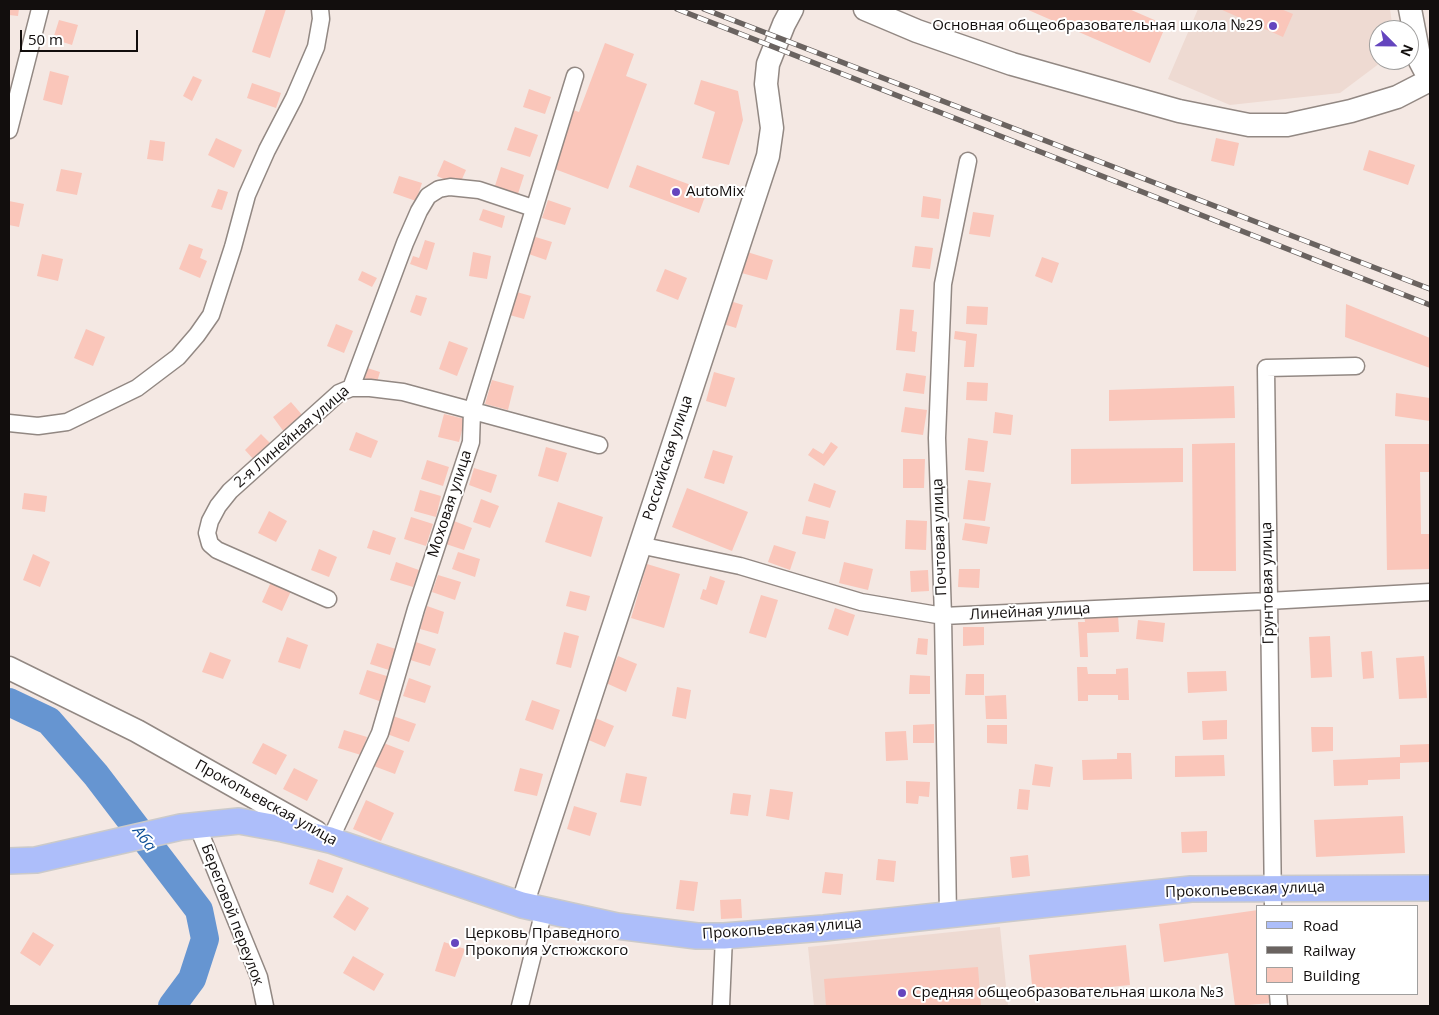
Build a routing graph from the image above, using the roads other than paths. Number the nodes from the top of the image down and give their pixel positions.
1 (40, 9) edge
2 (320, 9) edge
3 (792, 9) edge
4 (865, 9) edge
5 (1410, 9) edge
6 (575, 76) dead end
7 (1430, 80) edge
8 (9, 130) edge
9 (968, 161) dead end
10 (533, 208) junction
11 (1356, 366) dead end
12 (351, 388) junction
13 (472, 411) junction
14 (9, 423) edge
15 (599, 445) dead end
16 (639, 545) junction
17 (1430, 592) edge
18 (328, 599) dead end
19 (1268, 601) junction
20 (943, 616) junction
21 (9, 668) edge
22 (189, 826) junction
23 (330, 840) junction
24 (9, 861) edge
25 (1430, 888) edge
26 (1273, 897) edge
27 (533, 908) junction
28 (948, 915) junction
29 (724, 936) junction
30 (265, 1006) edge
31 (520, 1006) edge
32 (721, 1006) edge

1 - 8 street
2 - 14 street
3 - 16 main road, Российская улица
4 - 7 main road
5 - 7 main road
6 - 10 street, Моховая улица
9 - 20 street, Почтовая улица
10 - 12 street, 2-я Линейная улица
10 - 13 street, Моховая улица
11 - 19 street, Грунтовая улица
12 - 13 street
12 - 18 street, 2-я Линейная улица
13 - 15 street
13 - 23 street, Моховая улица
16 - 20 street, Линейная улица
16 - 27 main road, Российская улица
17 - 19 street, Линейная улица
19 - 20 street, Линейная улица
19 - 26 street, Грунтовая улица
20 - 28 street, Почтовая улица
21 - 23 main road, Прокопьевская улица
22 - 23 main road
22 - 24 main road
22 - 30 street, Береговой переулок
23 - 27 main road, Прокопьевская улица
25 - 26 main road, Прокопьевская улица
26 - 28 main road, Прокопьевская улица
27 - 29 main road, Прокопьевская улица
27 - 31 street
28 - 29 main road, Прокопьевская улица
29 - 32 street

